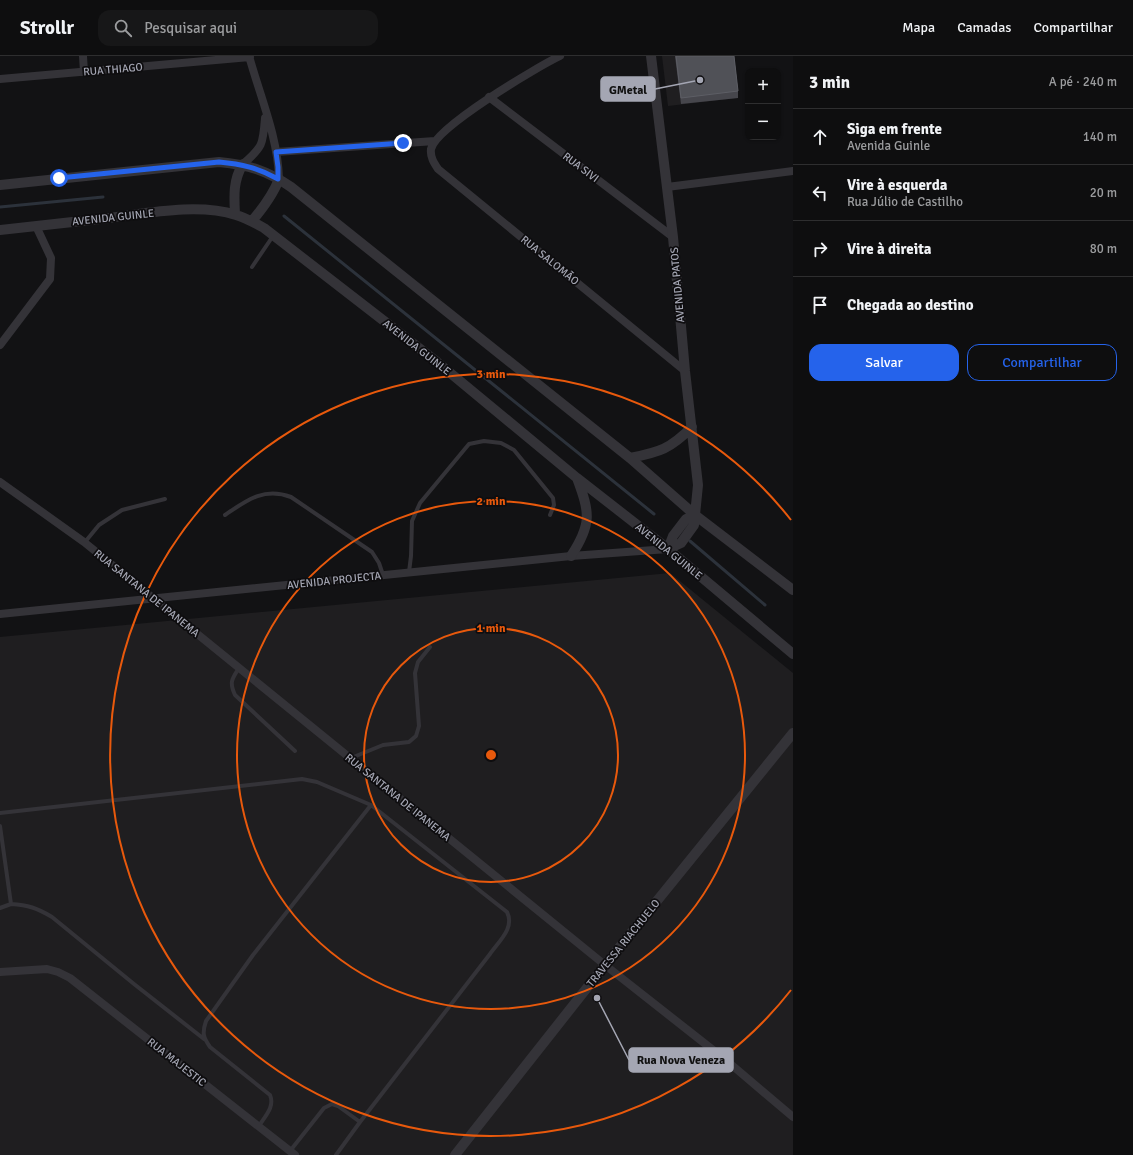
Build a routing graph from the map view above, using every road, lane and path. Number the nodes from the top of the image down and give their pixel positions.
1 (83, 56) edge
2 (249, 56) edge
3 (560, 56) edge
4 (651, 56) edge
5 (84, 72) junction
6 (0, 80) edge
7 (490, 98) junction
8 (265, 109) junction
9 (435, 141) junction
10 (276, 152) junction
11 (243, 164) junction
12 (793, 171) edge
13 (278, 179) junction
14 (0, 185) edge
15 (667, 187) junction
16 (235, 214) junction
17 (252, 221) junction
18 (36, 226) junction
19 (0, 230) edge
20 (273, 235) junction
21 (673, 237) junction
22 (252, 267) dead end
23 (0, 345) edge
24 (685, 371) junction
25 (692, 427) junction
26 (630, 458) junction
27 (577, 478) junction
28 (0, 482) edge
29 (165, 499) dead end
30 (225, 515) dead end
31 (550, 515) dead end
32 (695, 515) junction
33 (84, 542) junction
34 (668, 548) junction
35 (571, 556) junction
36 (409, 572) junction
37 (382, 575) junction
38 (793, 590) edge
39 (154, 598) junction
40 (0, 614) edge
41 (430, 647) dead end
42 (793, 654) edge
43 (239, 667) junction
44 (793, 733) edge
45 (295, 751) dead end
46 (350, 758) junction
47 (371, 806) junction
48 (0, 813) edge
49 (0, 826) edge
50 (10, 904) junction
51 (0, 908) edge
52 (605, 965) junction
53 (0, 972) edge
54 (204, 1039) junction
55 (793, 1117) edge
56 (360, 1122) junction
57 (259, 1126) junction
58 (292, 1153) edge
59 (336, 1155) edge
60 (455, 1155) edge

1 - 5 street
2 - 5 street, RUA THIAGO
2 - 8 street
3 - 7 street
4 - 15 street, AVENIDA PATOS
5 - 6 street, RUA THIAGO
7 - 9 street
7 - 21 street, RUA SIVI
8 - 10 street
8 - 11 street
9 - 10 street
9 - 24 street, RUA SALOMÃO
10 - 13 street
11 - 13 street
11 - 14 street
11 - 16 street
12 - 15 street
13 - 17 street
13 - 26 street
15 - 21 street, AVENIDA PATOS
16 - 17 street, AVENIDA GUINLE
16 - 18 street, AVENIDA GUINLE
17 - 20 street, AVENIDA GUINLE
18 - 19 street, AVENIDA GUINLE
18 - 23 street
20 - 22 lane
20 - 27 street, AVENIDA GUINLE
21 - 24 street, AVENIDA PATOS
24 - 25 street, AVENIDA PATOS
25 - 26 street
25 - 32 street, AVENIDA PATOS
26 - 32 street
27 - 34 street, AVENIDA GUINLE
27 - 35 street
28 - 33 street, RUA SANTANA DE IPANEMA
29 - 33 lane
30 - 37 lane
31 - 36 lane
32 - 34 street
32 - 38 street
33 - 39 street, RUA SANTANA DE IPANEMA
34 - 35 street, AVENIDA PROJECTA
34 - 42 street, AVENIDA GUINLE
35 - 36 street, AVENIDA PROJECTA
36 - 37 street, AVENIDA PROJECTA
37 - 39 street, AVENIDA PROJECTA
39 - 40 street, AVENIDA PROJECTA
39 - 43 street, RUA SANTANA DE IPANEMA
41 - 46 lane
43 - 45 lane
43 - 46 street, RUA SANTANA DE IPANEMA
44 - 52 street, TRAVESSA RIACHUELO
46 - 52 street, RUA SANTANA DE IPANEMA
47 - 48 lane
47 - 54 lane
47 - 56 lane
49 - 50 lane
50 - 51 lane
50 - 54 lane
52 - 55 street, RUA SANTANA DE IPANEMA
52 - 60 street, TRAVESSA RIACHUELO
53 - 57 street, RUA MAJESTIC
54 - 57 lane
56 - 58 lane
56 - 59 lane
57 - 58 street, RUA MAJESTIC

